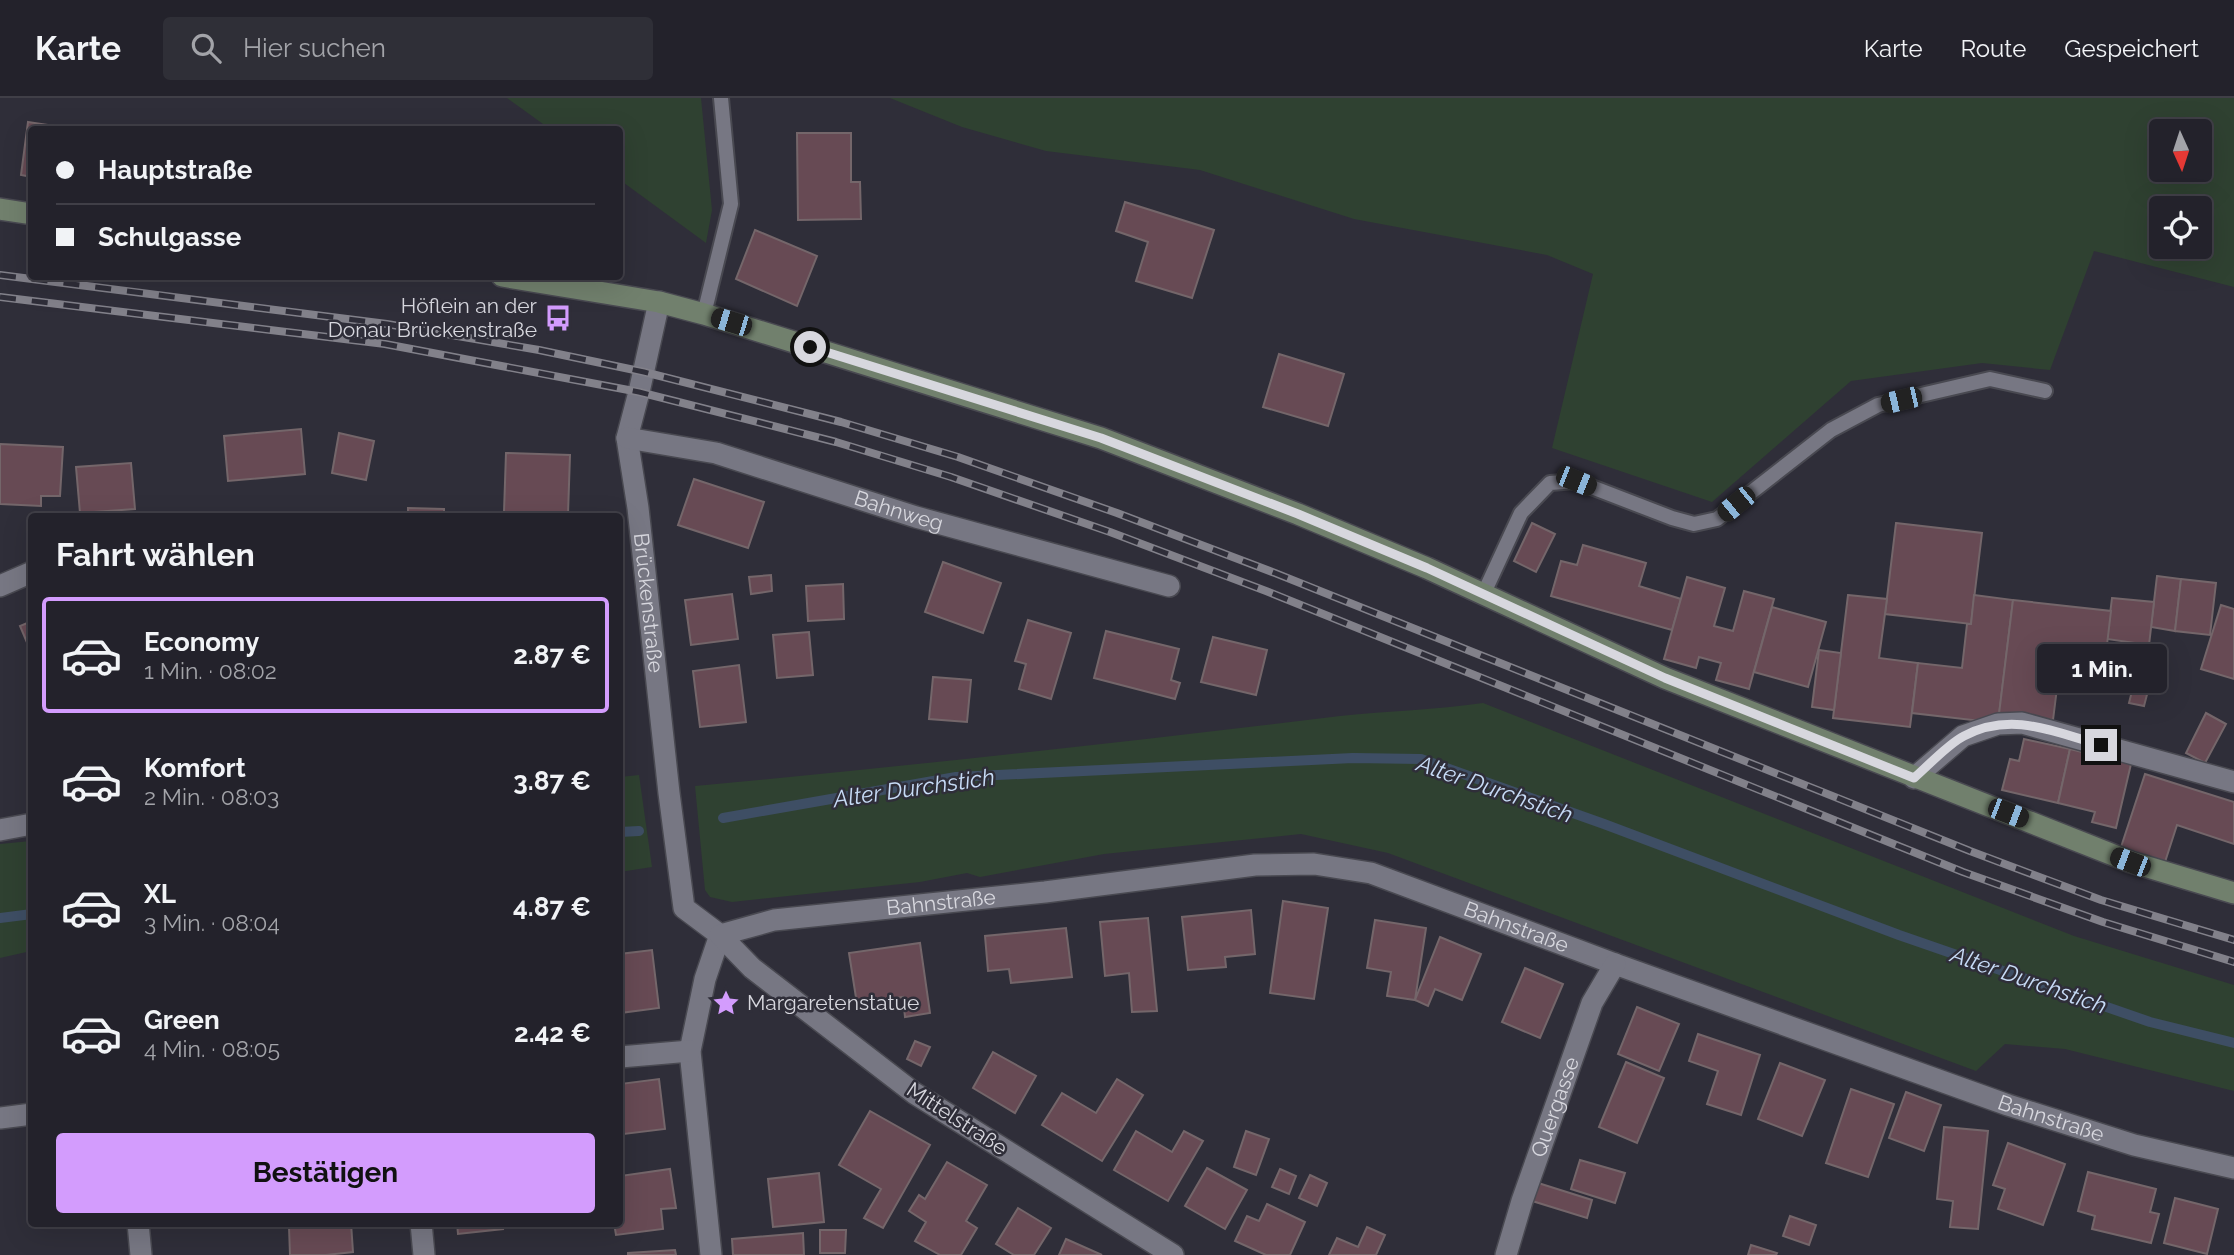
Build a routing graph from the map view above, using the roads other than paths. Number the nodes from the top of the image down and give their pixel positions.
1 (721, 98) edge
2 (0, 209) edge
3 (28, 213) edge
4 (526, 280) edge
5 (659, 302) junction
6 (704, 314) junction
7 (2045, 391) dead end
8 (627, 438) junction
9 (629, 513) edge
10 (28, 574) edge
11 (0, 586) edge
12 (1169, 586) dead end
13 (1483, 595) junction
14 (1914, 778) junction
15 (2234, 782) edge
16 (28, 825) edge
17 (0, 830) edge
18 (2234, 893) edge
19 (684, 908) joint
20 (719, 935) junction
21 (1615, 964) junction
22 (690, 1051) junction
23 (623, 1057) edge
24 (28, 1114) edge
25 (0, 1118) edge
26 (2234, 1168) edge
27 (138, 1227) edge
28 (421, 1227) edge
29 (141, 1255) edge
30 (424, 1255) edge
31 (711, 1255) edge
32 (1173, 1255) edge
33 (1506, 1255) edge

1 - 6 lane
2 - 3 main road
4 - 5 main road
5 - 6 main road
5 - 8 street, Brückenstraße
6 - 13 main road
7 - 13 lane
8 - 9 street, Brückenstraße
8 - 12 street, Bahnweg
9 - 19 street, Brückenstraße
10 - 11 street
13 - 14 main road
14 - 15 street
14 - 18 main road
16 - 17 street
19 - 20 street, Mittelstraße
20 - 21 street, Bahnstraße
20 - 22 street
20 - 32 street, Mittelstraße
21 - 26 street, Bahnstraße
21 - 33 street, Quergasse
22 - 23 street
22 - 31 street
24 - 25 street
27 - 29 street
28 - 30 street

